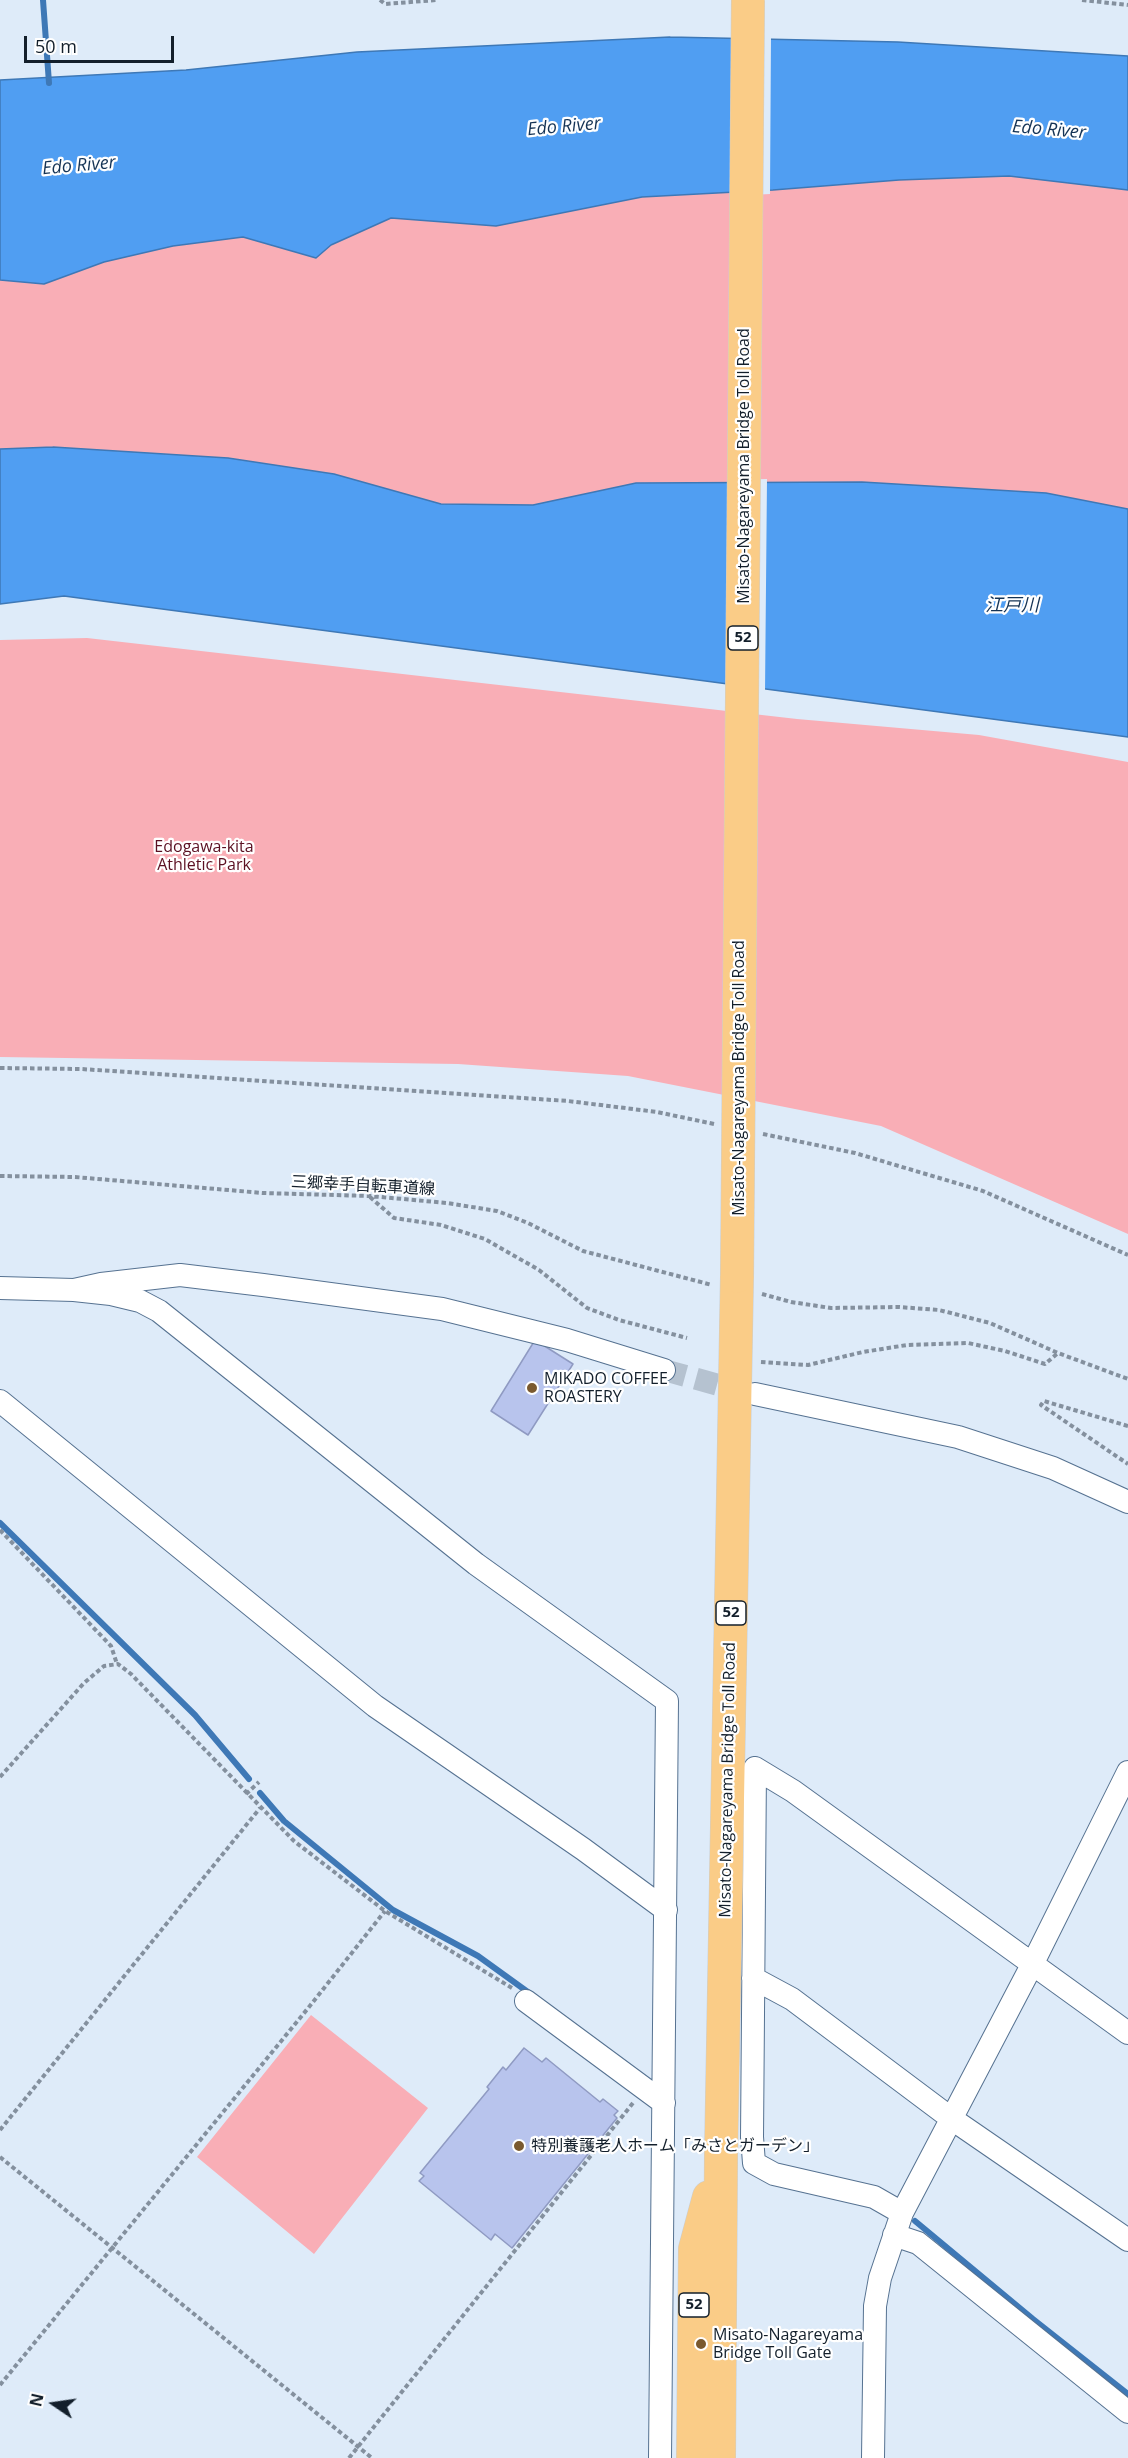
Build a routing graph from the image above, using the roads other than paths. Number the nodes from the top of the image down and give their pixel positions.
1 (748, 0) edge
2 (0, 1288) edge
3 (74, 1290) junction
4 (664, 1370) tunnel mouth
5 (0, 1401) edge
6 (745, 1406) junction
7 (1128, 1502) edge
8 (1128, 1772) edge
9 (666, 1910) junction
10 (1033, 1964) junction
11 (753, 1978) junction
12 (526, 2001) road end
13 (1128, 2033) edge
14 (664, 2103) junction
15 (952, 2119) junction
16 (721, 2155) junction
17 (902, 2213) junction
18 (894, 2235) junction
19 (1128, 2240) edge
20 (1128, 2412) edge
21 (660, 2458) edge
22 (693, 2458) edge
23 (719, 2458) edge
24 (873, 2458) edge

1 - 6 main road, Misato-Nagareyama Bridge Toll Road / 52, bridge
2 - 3 street
3 - 4 street
3 - 9 street
5 - 9 street
6 - 7 street
6 - 16 main road, Misato-Nagareyama Bridge Toll Road / 52
8 - 10 street
9 - 14 street
10 - 11 street
10 - 13 street
10 - 15 street
11 - 15 street
11 - 17 street
12 - 14 street
14 - 21 street
15 - 17 street
15 - 19 street
16 - 22 main road, Misato-Nagareyama Bridge Toll Road / 52
16 - 23 main road, Misato-Nagareyama Bridge Toll Road / 52
17 - 18 street
18 - 20 street
18 - 24 street

